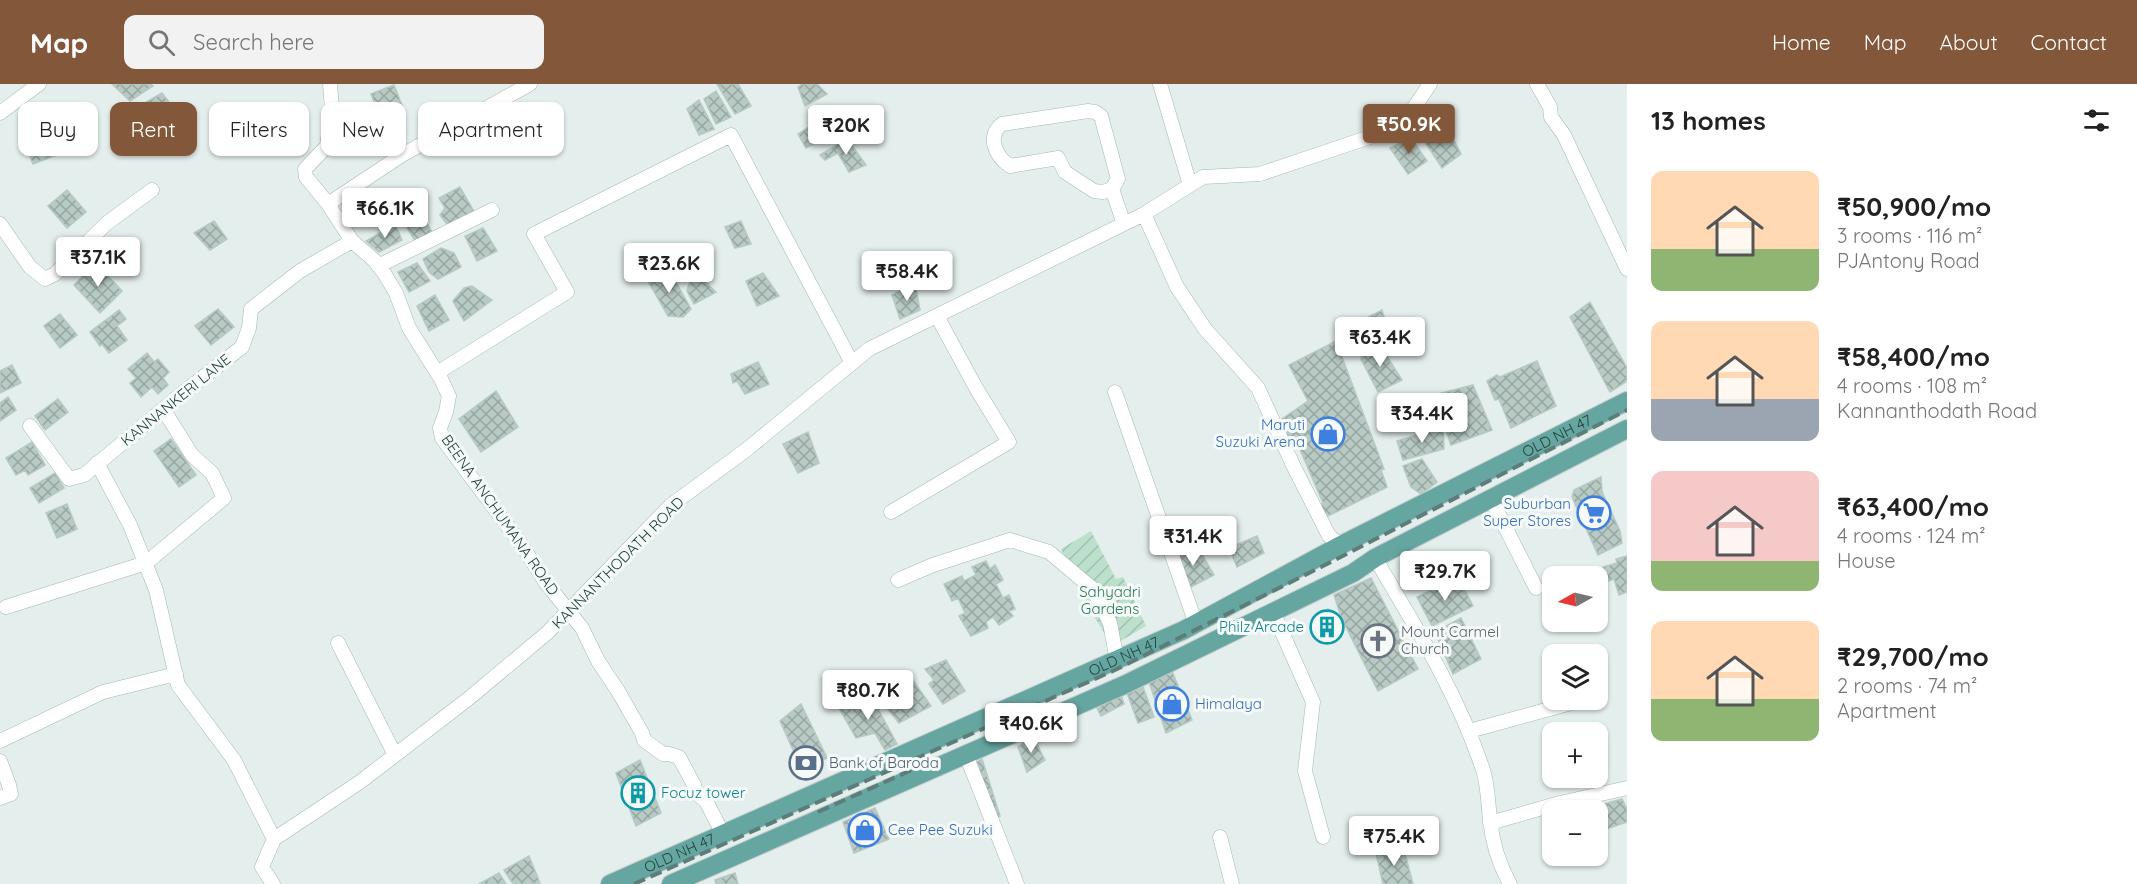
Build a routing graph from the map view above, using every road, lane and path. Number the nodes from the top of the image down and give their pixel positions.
1 (39, 84) edge
2 (330, 84) edge
3 (530, 84) edge
4 (1160, 84) edge
5 (1430, 84) edge
6 (1537, 84) edge
7 (0, 113) edge
8 (1190, 185) junction
9 (1112, 189) junction
10 (152, 190) dead end
11 (328, 204) junction
12 (492, 210) dead end
13 (1144, 214) junction
14 (0, 224) edge
15 (1124, 225) junction
16 (352, 242) junction
17 (378, 266) junction
18 (1627, 269) edge
19 (937, 316) junction
20 (852, 363) junction
21 (437, 373) junction
22 (1115, 393) dead end
23 (1627, 401) edge
24 (163, 409) junction
25 (30, 426) dead end
26 (1627, 429) edge
27 (97, 463) junction
28 (1491, 500) junction
29 (891, 512) dead end
30 (1341, 545) junction
31 (1375, 558) junction
32 (146, 564) junction
33 (898, 580) dead end
34 (1536, 588) dead end
35 (6, 607) dead end
36 (568, 612) junction
37 (1273, 612) junction
38 (1190, 627) junction
39 (338, 643) dead end
40 (1192, 652) junction
41 (1118, 661) junction
42 (176, 674) junction
43 (1546, 710) edge
44 (1469, 731) junction
45 (0, 741) edge
46 (395, 755) junction
47 (966, 755) junction
48 (0, 761) edge
49 (1627, 788) edge
50 (0, 798) edge
51 (1490, 823) junction
52 (723, 834) junction
53 (1220, 837) dead end
54 (1323, 837) dead end
55 (274, 839) junction
56 (702, 877) edge
57 (273, 884) edge
58 (610, 884) edge
59 (671, 884) edge
60 (1016, 884) edge
61 (1232, 884) edge
62 (1510, 884) edge

1 - 7 street
2 - 11 street, BEENA ANCHUMANA ROAD
3 - 11 street
4 - 8 street
5 - 8 street, KANNANTHODATH ROAD
6 - 18 street
8 - 13 street, KANNANTHODATH ROAD
9 - 9 street
9 - 15 street
10 - 14 street
11 - 16 street, BEENA ANCHUMANA ROAD
12 - 17 street
13 - 15 street, KANNANTHODATH ROAD
13 - 30 street
15 - 19 street, KANNANTHODATH ROAD
16 - 17 street, BEENA ANCHUMANA ROAD
16 - 24 street, KANNANKERI LANE
17 - 21 street, BEENA ANCHUMANA ROAD
19 - 20 street, KANNANTHODATH ROAD
19 - 29 street
20 - 21 street
20 - 36 street, KANNANTHODATH ROAD
21 - 36 street, BEENA ANCHUMANA ROAD
22 - 38 street
23 - 30 main road, OLD NH 47
24 - 27 street, KANNANKERI LANE
24 - 32 street
25 - 27 street, KANNANKERI LANE
26 - 28 main road, OLD NH 47
27 - 32 street
28 - 31 main road, OLD NH 47
28 - 34 street
30 - 38 main road, OLD NH 47
31 - 37 main road, OLD NH 47
31 - 44 street
32 - 35 street
32 - 42 street
33 - 41 street
36 - 46 street, KANNANTHODATH ROAD
36 - 52 street, BEENA ANCHUMANA ROAD
37 - 40 main road, OLD NH 47
37 - 54 street
38 - 40 main road
38 - 41 main road, OLD NH 47
39 - 46 street
40 - 47 main road, OLD NH 47
41 - 52 main road, OLD NH 47
42 - 45 street
42 - 55 street
43 - 44 street
44 - 51 street
46 - 55 street, KANNANTHODATH ROAD
47 - 56 main road, OLD NH 47
47 - 60 street
48 - 50 street
49 - 51 street
51 - 62 street
52 - 58 main road, OLD NH 47
53 - 61 street
55 - 57 street
56 - 59 main road, OLD NH 47

